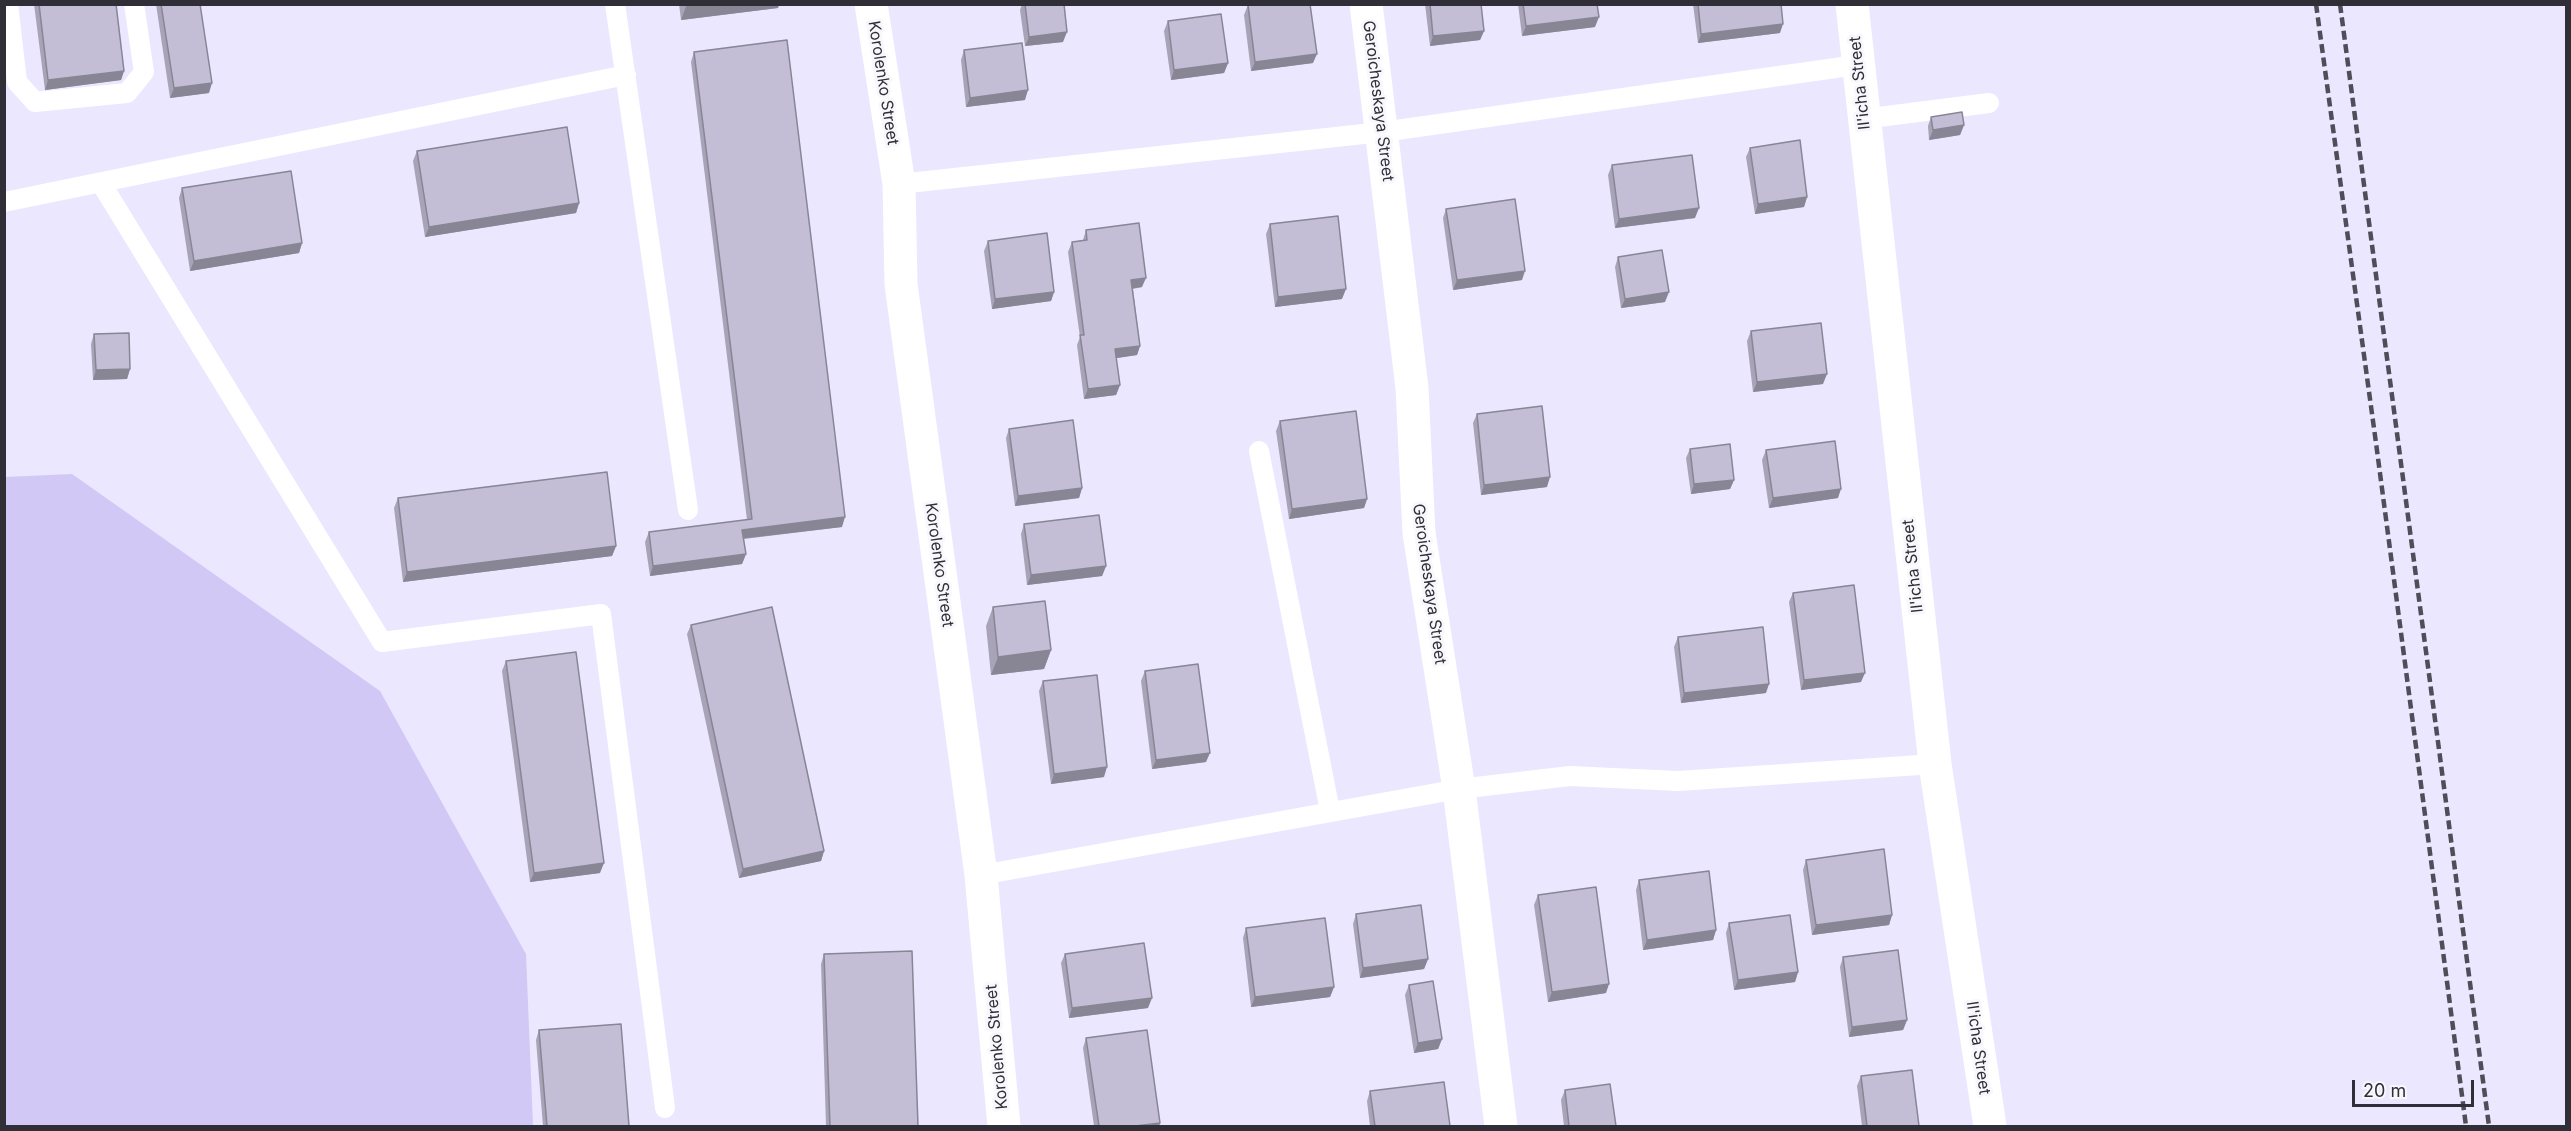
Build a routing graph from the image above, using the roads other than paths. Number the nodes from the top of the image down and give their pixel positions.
1 (8, 4) edge
2 (134, 4) edge
3 (615, 4) edge
4 (871, 4) edge
5 (1366, 4) edge
6 (1852, 4) edge
7 (1857, 65) junction
8 (626, 75) junction
9 (1989, 103) dead end
10 (1863, 119) junction
11 (1382, 132) junction
12 (101, 183) junction
13 (899, 184) junction
14 (4, 202) edge
15 (1259, 451) dead end
16 (688, 510) dead end
17 (1935, 764) junction
18 (1459, 789) junction
19 (1330, 811) junction
20 (981, 874) junction
21 (664, 1108) dead end
22 (1004, 1126) edge
23 (1501, 1126) edge
24 (1990, 1126) edge

1 - 2 lane
3 - 8 lane
4 - 13 street, Korolenko Street
5 - 11 street, Geroicheskaya Street
6 - 7 street, Il'icha Street
7 - 10 street, Il'icha Street
7 - 11 lane
8 - 12 lane
8 - 16 lane
9 - 10 lane
10 - 17 street, Il'icha Street
11 - 13 lane
11 - 18 street, Geroicheskaya Street
12 - 14 lane
12 - 21 lane
13 - 20 street, Korolenko Street
15 - 19 lane
17 - 18 lane
17 - 24 street, Il'icha Street
18 - 19 lane
18 - 23 street, Geroicheskaya Street
19 - 20 lane
20 - 22 street, Korolenko Street

